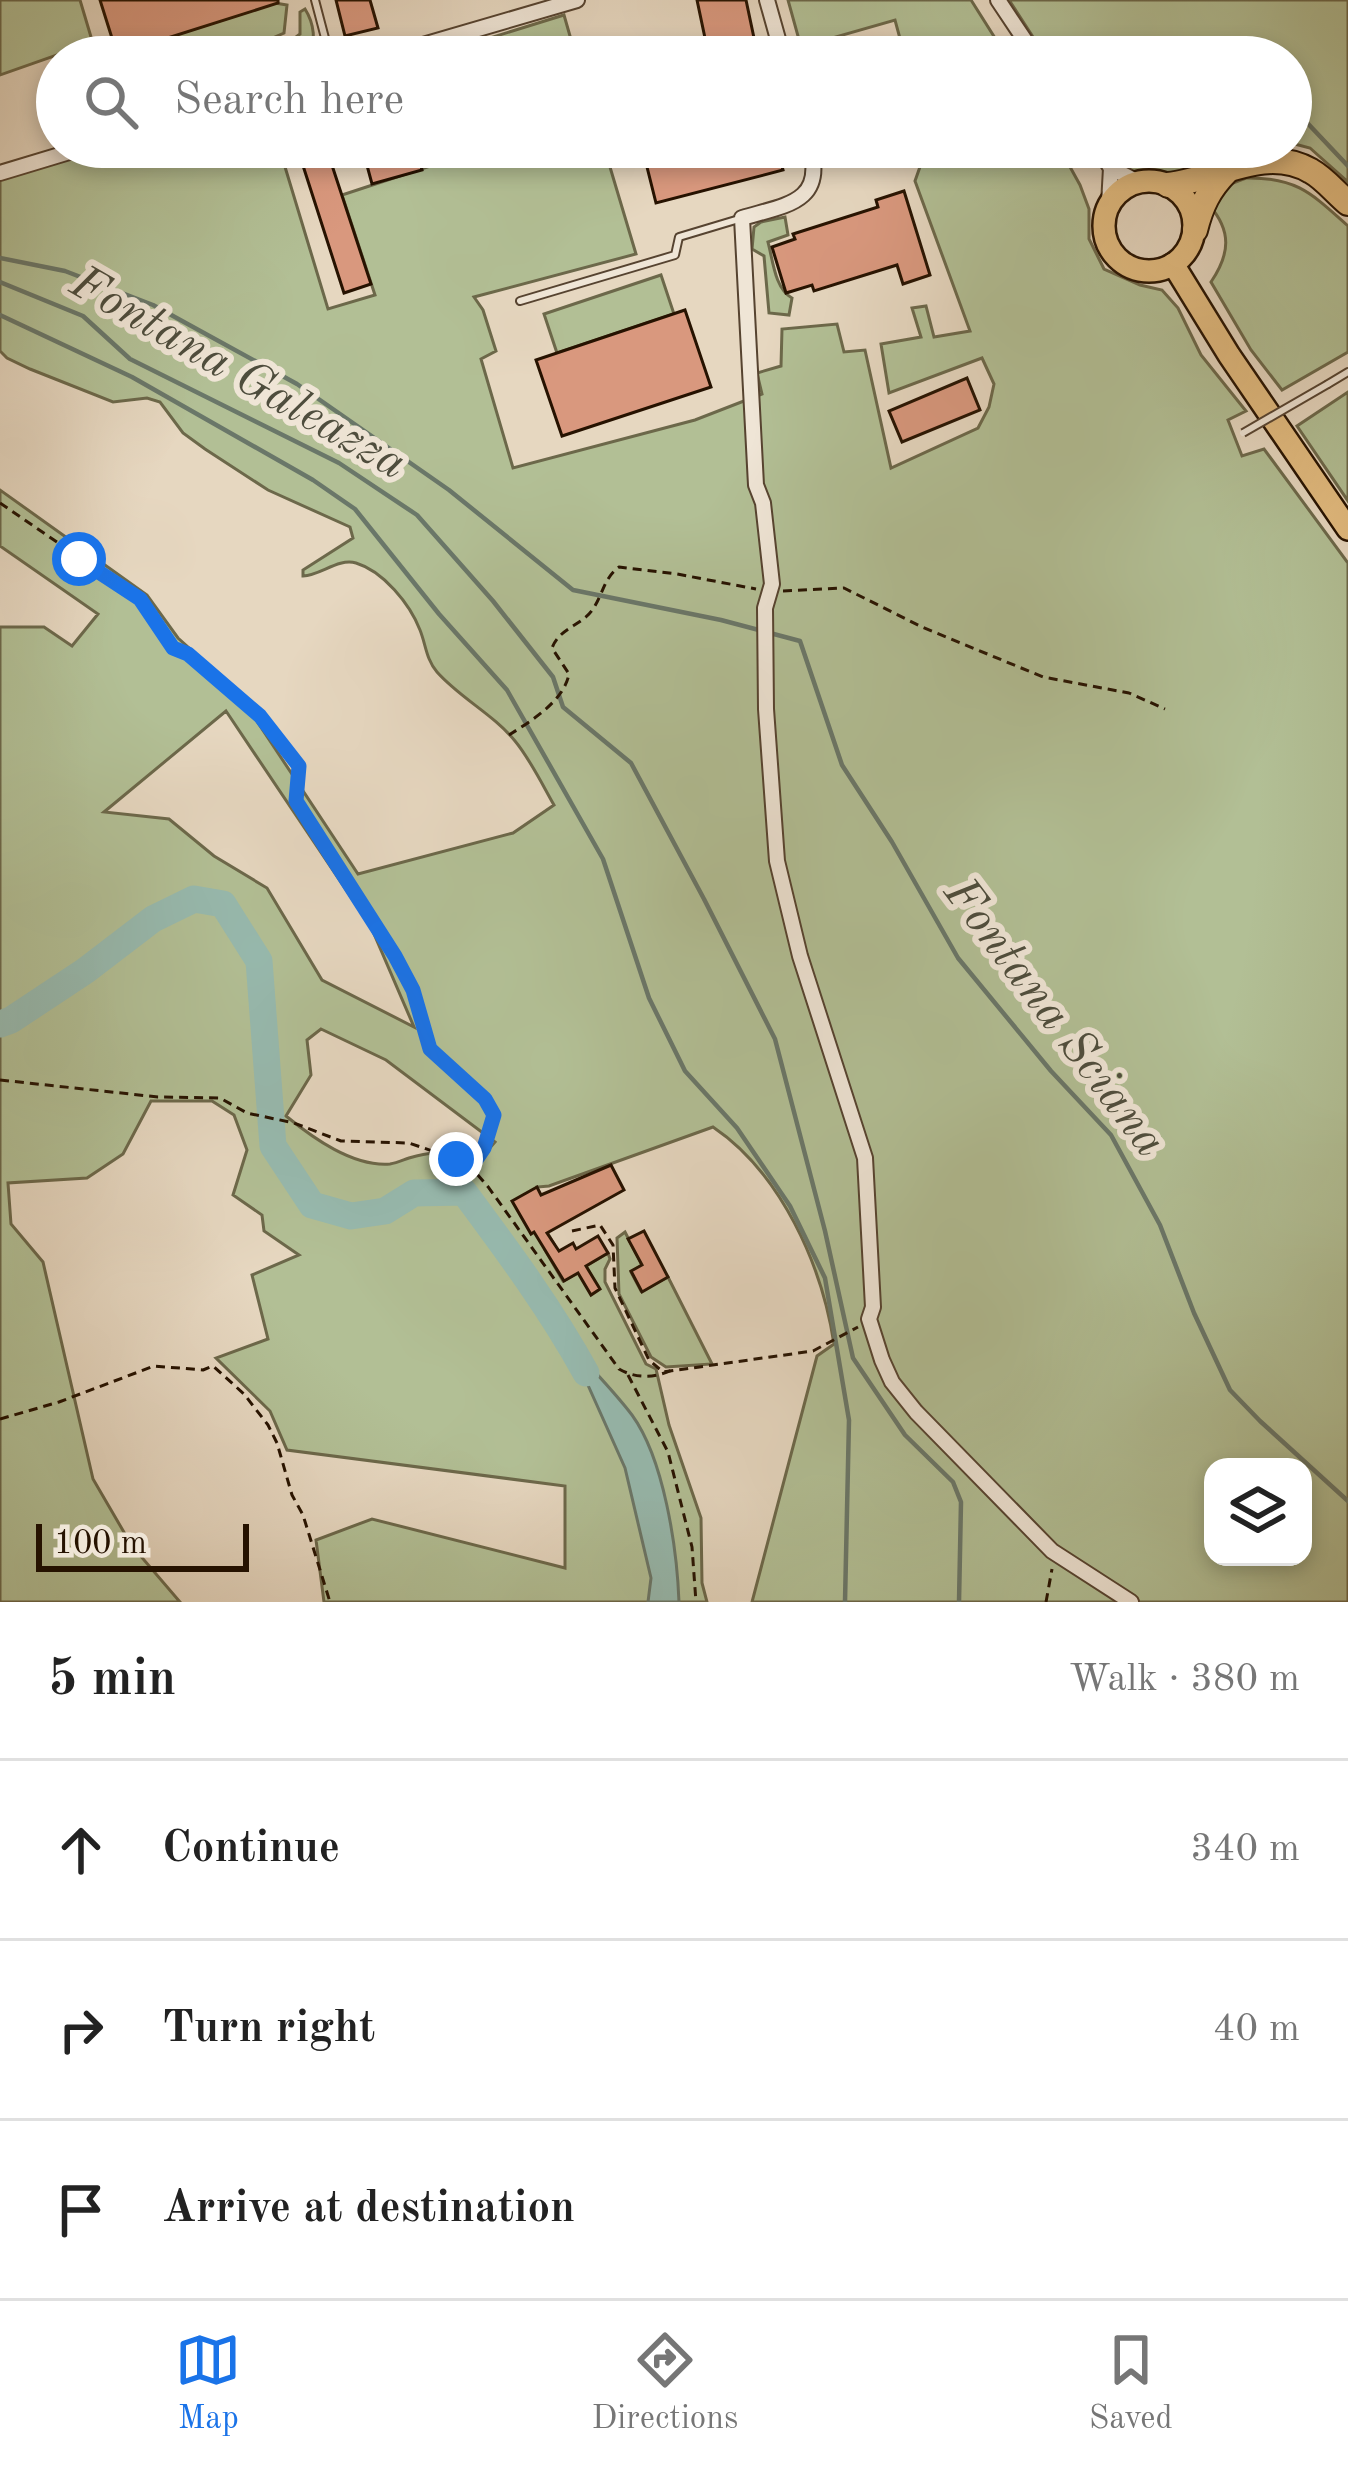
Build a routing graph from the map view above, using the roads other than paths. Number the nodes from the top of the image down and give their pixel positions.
1 (315, 0) edge
2 (577, 0) edge
3 (766, 0) edge
4 (998, 0) edge
5 (324, 36) edge
6 (454, 36) edge
7 (777, 36) edge
8 (1022, 36) edge
9 (36, 162) edge
10 (815, 168) edge
11 (1111, 168) joint
12 (1235, 168) edge
13 (1303, 168) edge
14 (1226, 172) junction
15 (0, 173) edge
16 (1138, 182) junction
17 (1168, 184) junction
18 (1348, 202) edge
19 (1109, 204) junction
20 (742, 218) junction
21 (1195, 230) junction
22 (1174, 264) junction
23 (520, 301) dead end
24 (1348, 372) edge
25 (1243, 434) dead end
26 (1348, 529) edge
27 (1131, 1602) edge

1 - 5 lane
2 - 6 street
3 - 7 street
4 - 8 street
9 - 15 street
10 - 20 street
11 - 16 street
11 - 19 street
12 - 14 highway
13 - 18 highway
14 - 17 highway
14 - 21 highway
16 - 17 main road
16 - 19 main road
17 - 21 main road
19 - 22 main road
20 - 23 lane
20 - 27 street
21 - 22 main road
22 - 26 main road
24 - 25 lane, bridge

